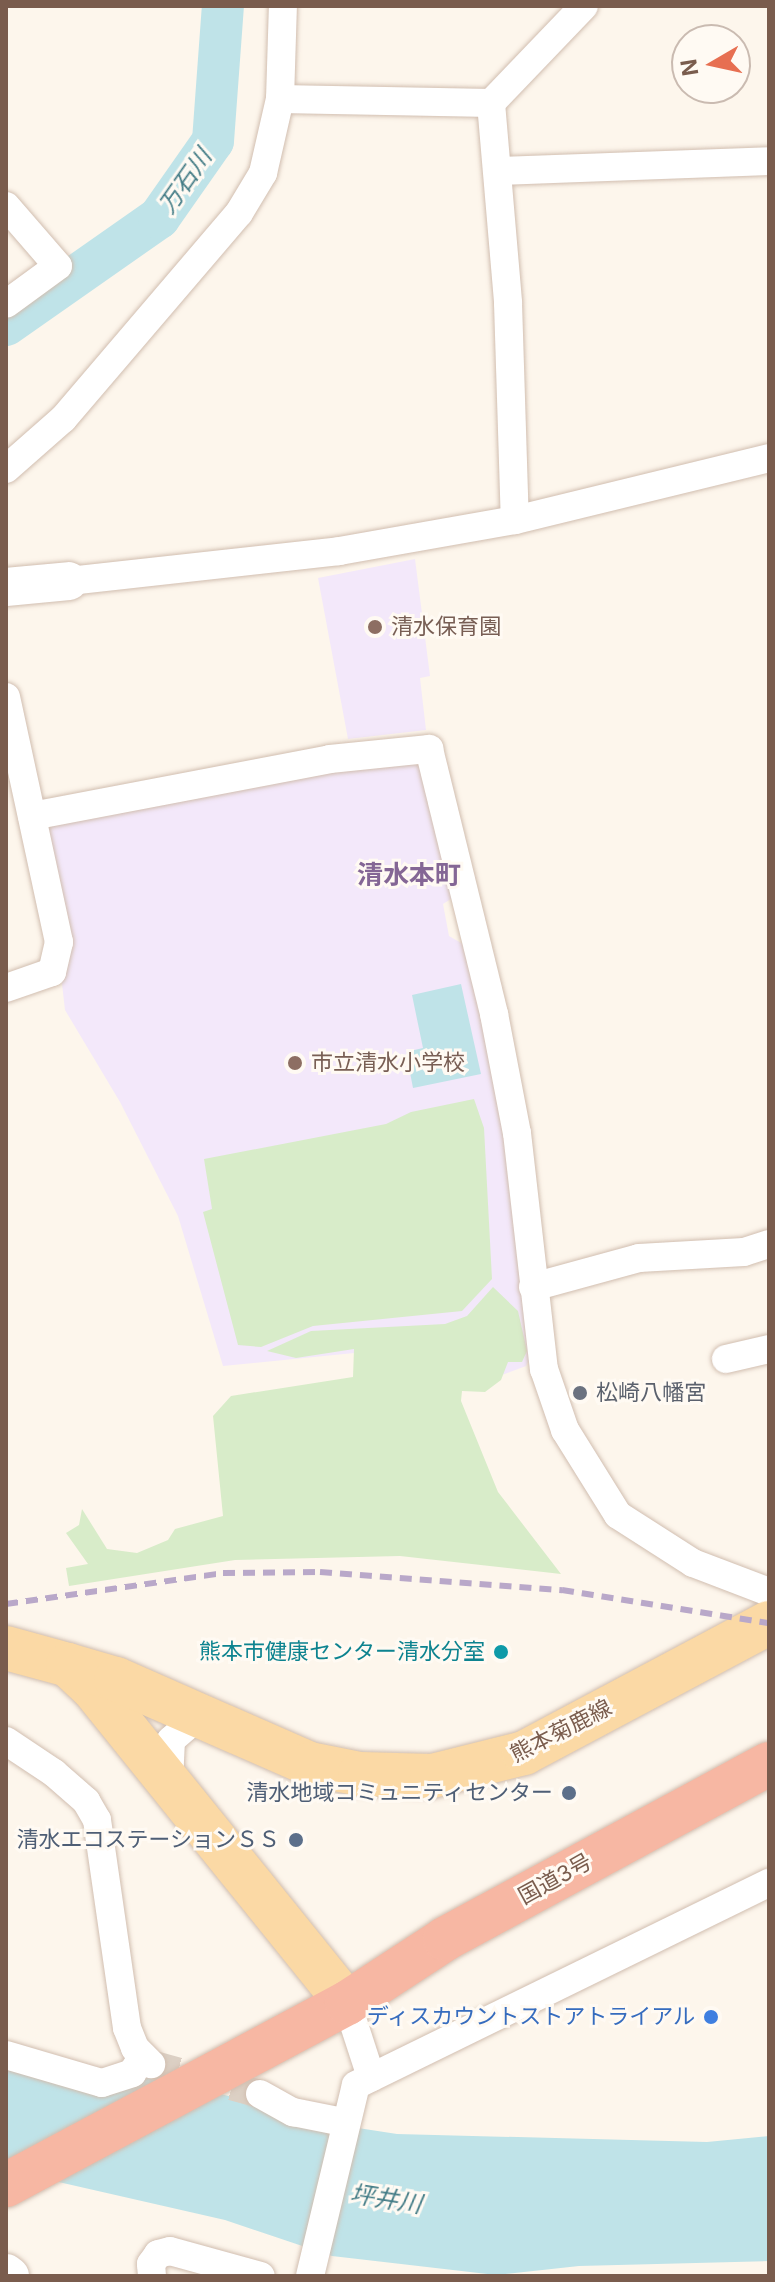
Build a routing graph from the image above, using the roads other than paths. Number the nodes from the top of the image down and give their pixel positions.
1 (283, 6) edge
2 (584, 6) edge
3 (280, 99) junction
4 (491, 103) junction
5 (769, 161) edge
6 (500, 171) junction
7 (6, 206) edge
8 (6, 304) edge
9 (769, 458) edge
10 (6, 469) edge
11 (515, 520) junction
12 (69, 581) joint
13 (6, 587) edge
14 (6, 697) edge
15 (32, 816) junction
16 (6, 988) edge
17 (769, 1244) edge
18 (533, 1287) junction
19 (769, 1349) edge
20 (726, 1359) dead end
21 (769, 1592) edge
22 (769, 1623) edge
23 (6, 1648) edge
24 (68, 1665) junction
25 (205, 1721) junction
26 (9, 1744) edge
27 (769, 1764) edge
28 (169, 1781) junction
29 (769, 1796) edge
30 (769, 1883) edge
31 (347, 2003) junction
32 (6, 2055) edge
33 (151, 2074) junction
34 (371, 2077) junction
35 (260, 2094) tunnel mouth
36 (341, 2132) junction
37 (6, 2185) edge
38 (311, 2274) edge
39 (152, 2276) edge
40 (261, 2276) edge

1 - 3 street
2 - 4 street
3 - 4 street
3 - 10 street
4 - 6 street
5 - 6 street
6 - 11 street
7 - 8 street
9 - 11 street
11 - 12 street
12 - 13 street
14 - 15 street
15 - 16 street
15 - 18 street
17 - 18 street
18 - 21 street
19 - 20 street
22 - 25 main road, 熊本菊鹿線
23 - 24 main road, 熊本菊鹿線
24 - 25 main road, 熊本菊鹿線
24 - 28 main road
25 - 28 street
26 - 33 street
27 - 31 highway, 国道3号
28 - 31 main road
29 - 31 highway, 国道3号
30 - 34 street
31 - 33 highway, 国道3号
31 - 34 street
32 - 33 street
33 - 37 highway, 国道3号
34 - 36 street
35 - 36 street
36 - 38 street
39 - 40 street

